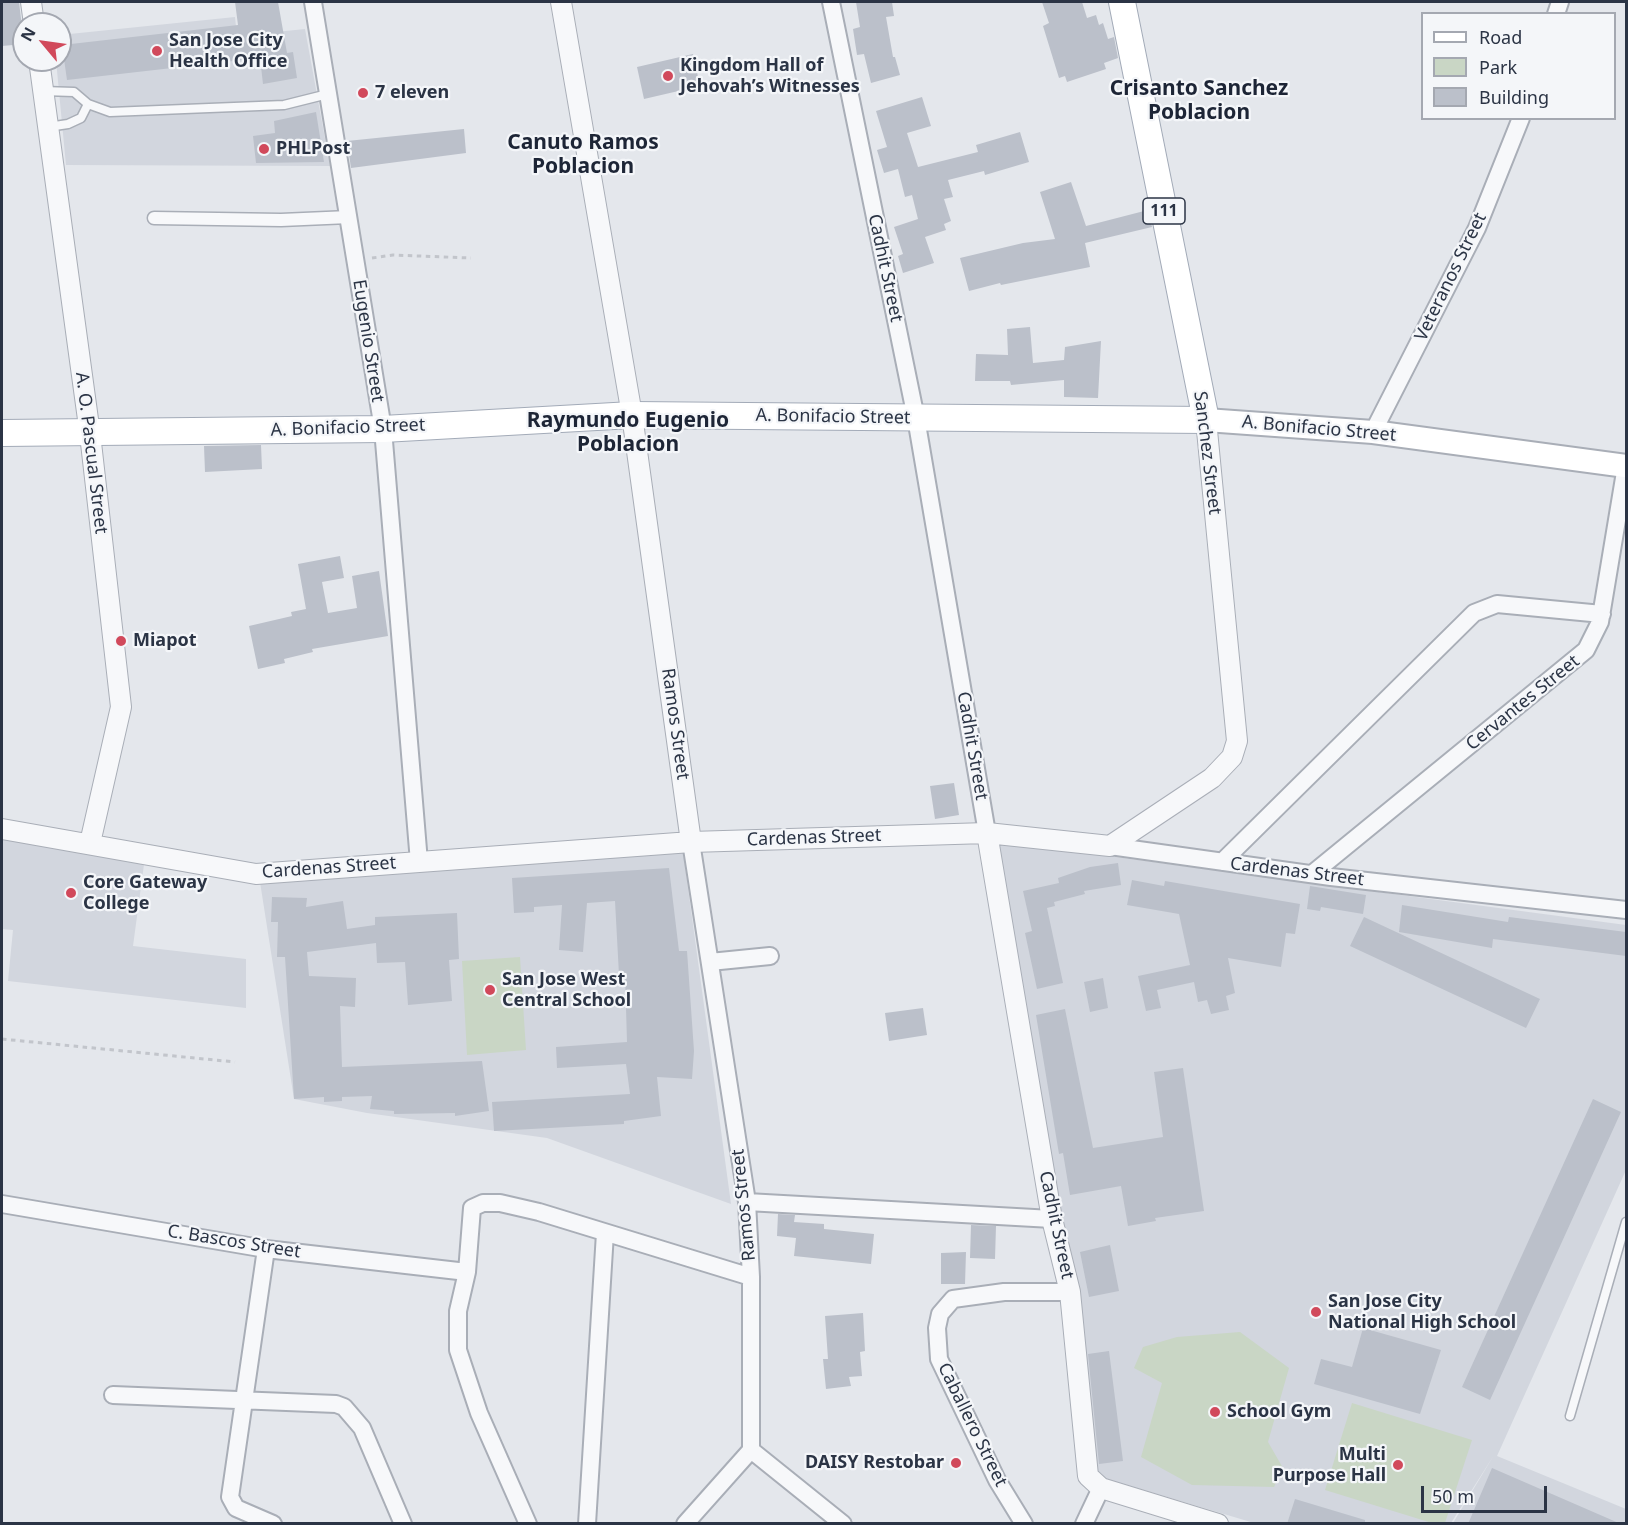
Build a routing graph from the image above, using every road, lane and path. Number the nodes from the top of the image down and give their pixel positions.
1 (313, 2) edge
2 (561, 2) edge
3 (831, 2) edge
4 (1122, 2) edge
5 (41, 72) edge
6 (43, 91) junction
7 (328, 94) junction
8 (88, 104) junction
9 (1520, 120) edge
10 (48, 127) junction
11 (349, 217) junction
12 (154, 218) dead end
13 (471, 258) dead end
14 (355, 261) junction
15 (632, 415) junction
16 (916, 418) junction
17 (1206, 420) junction
18 (383, 429) junction
19 (1373, 432) junction
20 (2, 433) edge
21 (90, 434) junction
22 (1626, 466) edge
23 (1602, 614) junction
24 (2, 829) edge
25 (987, 832) junction
26 (691, 842) junction
27 (90, 843) junction
28 (1110, 846) junction
29 (419, 862) junction
30 (1222, 862) junction
31 (1312, 874) junction
32 (1626, 910) edge
33 (770, 956) dead end
34 (710, 962) junction
35 (2, 1039) edge
36 (235, 1062) dead end
37 (747, 1202) junction
38 (2, 1204) edge
39 (1052, 1218) junction
40 (1626, 1222) edge
41 (605, 1233) junction
42 (266, 1249) junction
43 (467, 1272) junction
44 (751, 1277) junction
45 (1070, 1292) junction
46 (113, 1395) dead end
47 (243, 1400) junction
48 (1570, 1416) dead end
49 (751, 1450) junction
50 (1101, 1488) junction
51 (273, 1524) edge
52 (403, 1524) edge
53 (528, 1524) edge
54 (587, 1524) edge
55 (685, 1524) edge
56 (843, 1524) edge
57 (1024, 1524) edge
58 (1084, 1524) edge
59 (1218, 1524) edge

1 - 7 street, Eugenio Street
2 - 15 street, Ramos Street
3 - 16 street, Cadhit Street
4 - 17 main road, Sanchez Street / 111
5 - 6 street, A. O. Pascual Street
6 - 8 lane
6 - 10 street, A. O. Pascual Street
7 - 8 lane
7 - 11 street, Eugenio Street
8 - 10 lane
9 - 19 street, Veteranos Street
10 - 21 street, A. O. Pascual Street
11 - 12 street
11 - 14 street, Eugenio Street
13 - 14 path
14 - 18 street, Eugenio Street
15 - 16 main road, A. Bonifacio Street
15 - 18 main road, A. Bonifacio Street
15 - 26 street, Ramos Street
16 - 17 main road, A. Bonifacio Street
16 - 25 street, Cadhit Street
17 - 19 main road, A. Bonifacio Street
17 - 28 street, Sanchez Street
18 - 21 main road, A. Bonifacio Street
18 - 29 street, Eugenio Street
19 - 22 main road, A. Bonifacio Street
20 - 21 main road, A. Bonifacio Street
21 - 27 street, A. O. Pascual Street
22 - 23 street, Cervantes Street
23 - 30 street
23 - 31 street, Cervantes Street
24 - 27 street, Cardenas Street
25 - 26 street, Cardenas Street
25 - 28 street, Cardenas Street
25 - 39 street, Cadhit Street
26 - 29 street, Cardenas Street
26 - 34 street, Ramos Street
27 - 29 street, Cardenas Street
28 - 30 street, Cardenas Street
30 - 31 street, Cardenas Street
31 - 32 street, Cardenas Street
33 - 34 street
34 - 37 street, Ramos Street
35 - 36 path
37 - 39 street
37 - 44 street, Ramos Street
38 - 42 street, C. Bascos Street
39 - 45 street, Cadhit Street
40 - 48 lane
41 - 43 street
41 - 44 street
41 - 54 street
42 - 43 street, C. Bascos Street
42 - 47 street
43 - 53 street
44 - 49 street, Ramos Street
45 - 50 street, Cadhit Street
45 - 57 street, Caballero Street
46 - 47 street
47 - 51 street
47 - 52 street
49 - 55 street
49 - 56 street
50 - 58 street
50 - 59 street

